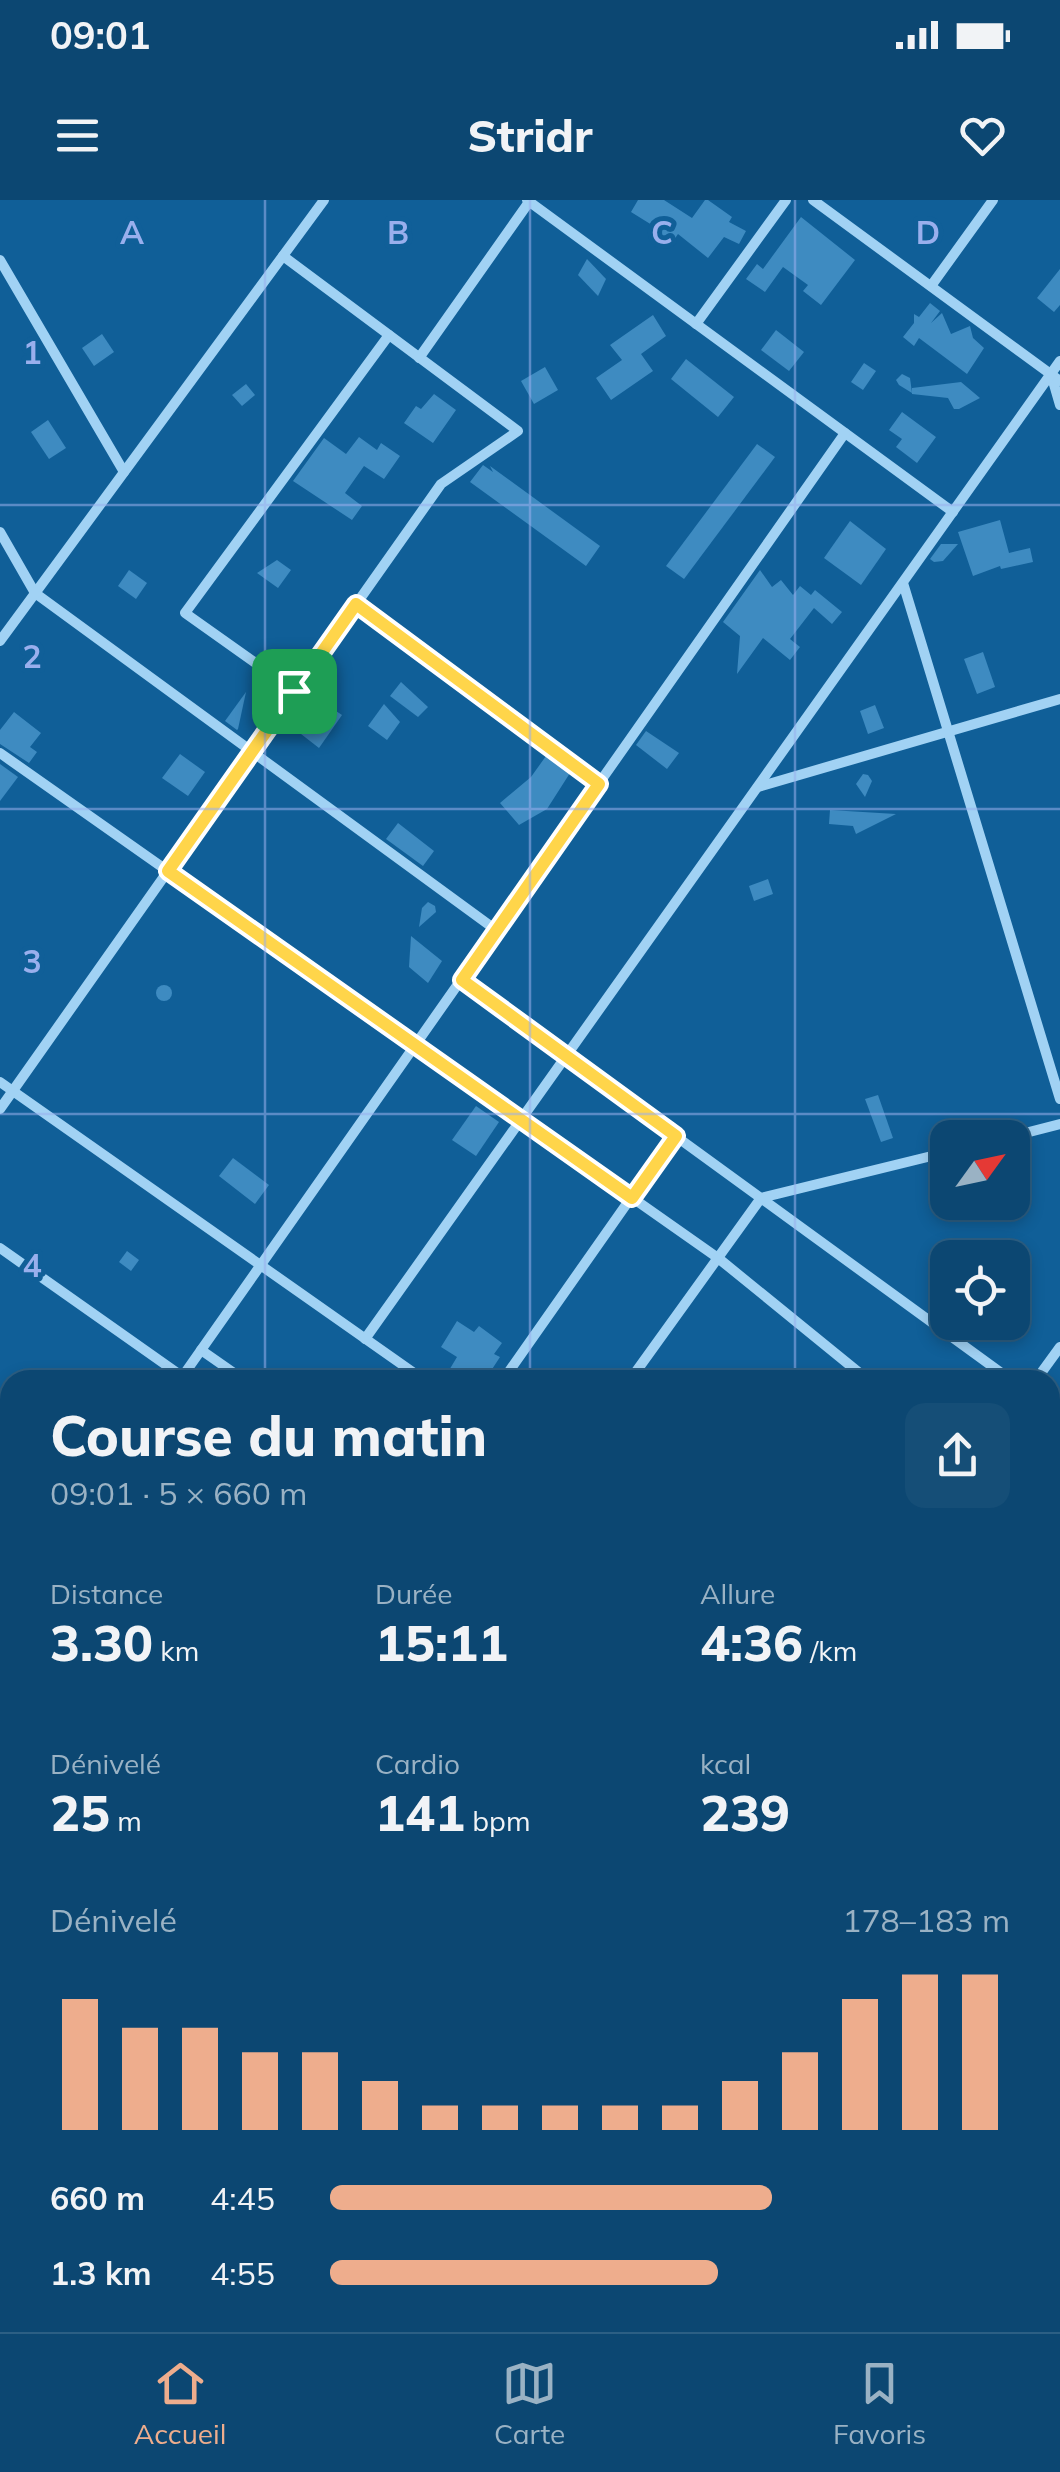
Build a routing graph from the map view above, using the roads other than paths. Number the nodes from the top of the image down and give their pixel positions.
1 (324, 200) edge
2 (786, 200) edge
3 (813, 200) edge
4 (993, 200) edge
5 (528, 201) edge
6 (283, 256) junction
7 (0, 260) edge
8 (5, 279) edge
9 (931, 286) junction
10 (696, 324) junction
11 (388, 335) junction
12 (419, 358) junction
13 (1060, 361) edge
14 (1055, 377) edge
15 (1060, 405) edge
16 (845, 433) junction
17 (124, 472) junction
18 (952, 512) junction
19 (0, 532) edge
20 (902, 583) junction
21 (35, 593) junction
22 (356, 604) junction
23 (0, 641) edge
24 (294, 691) junction
25 (1060, 699) edge
26 (948, 732) junction
27 (252, 752) junction
28 (0, 754) edge
29 (599, 784) junction
30 (757, 787) junction
31 (168, 871) junction
32 (496, 930) junction
33 (462, 980) junction
34 (415, 1045) junction
35 (566, 1056) junction
36 (0, 1082) edge
37 (13, 1091) junction
38 (1060, 1099) edge
39 (0, 1109) edge
40 (520, 1119) junction
41 (1060, 1124) edge
42 (1030, 1132) edge
43 (676, 1136) junction
44 (930, 1156) edge
45 (632, 1198) junction
46 (761, 1198) junction
47 (0, 1248) edge
48 (718, 1258) junction
49 (261, 1265) junction
50 (365, 1338) junction
51 (1060, 1347) edge
52 (201, 1350) junction
53 (170, 1370) edge
54 (187, 1370) edge
55 (230, 1370) edge
56 (410, 1370) edge
57 (510, 1370) edge
58 (637, 1370) edge
59 (856, 1370) edge
60 (998, 1370) edge
61 (1043, 1370) edge

1 - 6 street
2 - 10 street
3 - 9 street
4 - 9 street
5 - 10 street
5 - 12 street
6 - 11 street
6 - 17 street
7 - 8 street
8 - 17 street
9 - 14 street
10 - 16 street
11 - 12 street
11 - 24 street
12 - 22 street
13 - 14 street
14 - 15 street
14 - 18 street
16 - 18 street
16 - 29 street
17 - 21 street
18 - 20 street
19 - 21 street
20 - 26 street
20 - 30 street
21 - 23 street
21 - 27 street
22 - 24 street
22 - 29 street
24 - 27 street
25 - 26 street
26 - 30 street
26 - 38 street
27 - 31 street
27 - 32 street
28 - 31 street
29 - 32 street
30 - 35 street
31 - 34 street
31 - 37 street
32 - 33 street
33 - 34 street
33 - 35 street
34 - 40 street
34 - 49 street
35 - 40 street
35 - 43 street
36 - 37 street
37 - 39 street
37 - 49 street
40 - 45 street
40 - 50 street
41 - 42 street
43 - 45 street
43 - 46 street
44 - 46 street
45 - 48 street
45 - 57 street
46 - 48 street
46 - 60 street
47 - 53 street
48 - 58 street
48 - 59 street
49 - 50 street
49 - 52 street
50 - 56 street
51 - 61 street
52 - 54 street
52 - 55 street

